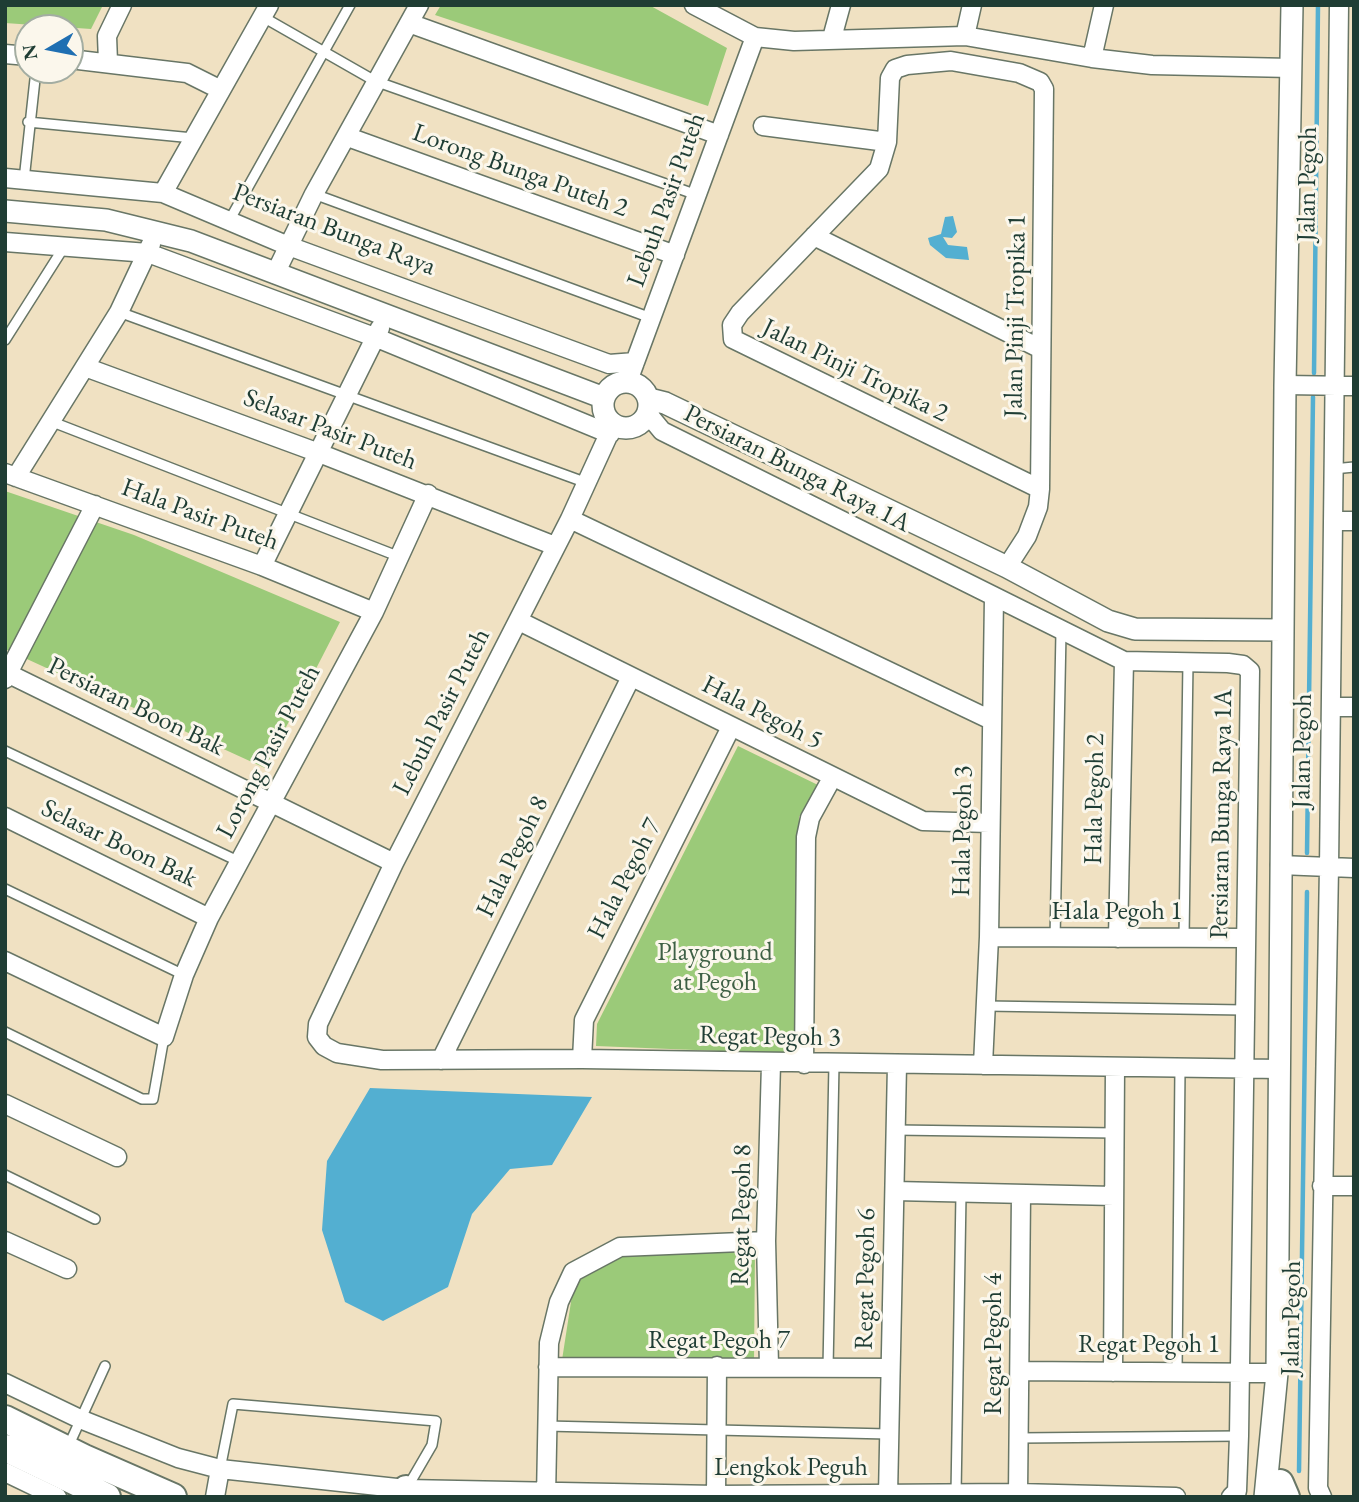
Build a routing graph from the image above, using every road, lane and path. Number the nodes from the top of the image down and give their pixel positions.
1 (122, 5) edge
2 (350, 5) edge
3 (419, 5) edge
4 (694, 5) edge
5 (841, 5) edge
6 (972, 5) edge
7 (1104, 5) edge
8 (1292, 5) edge
9 (266, 11) edge
10 (1344, 14) edge
11 (409, 23) junction
12 (965, 36) junction
13 (755, 37) junction
14 (832, 38) junction
15 (324, 52) junction
16 (1092, 58) junction
17 (84, 60) edge
18 (108, 62) junction
19 (1291, 68) junction
20 (375, 81) junction
21 (34, 84) edge
22 (221, 90) junction
23 (28, 122) junction
24 (763, 126) dead end
25 (719, 135) junction
26 (348, 137) junction
27 (193, 138) junction
28 (887, 142) junction
29 (5, 178) edge
30 (24, 180) junction
31 (163, 192) junction
32 (314, 194) junction
33 (697, 195) junction
34 (5, 211) edge
35 (229, 221) junction
36 (156, 231) junction
37 (814, 236) junction
38 (5, 242) edge
39 (286, 245) junction
40 (64, 247) junction
41 (148, 253) junction
42 (675, 255) junction
43 (275, 274) junction
44 (118, 312) junction
45 (385, 316) junction
46 (651, 318) junction
47 (377, 338) junction
48 (5, 340) edge
49 (1041, 349) junction
50 (85, 367) junction
51 (632, 372) junction
52 (1285, 384) junction
53 (1332, 385) junction
54 (1354, 386) edge
55 (347, 397) junction
56 (604, 398) junction
57 (648, 406) junction
58 (50, 421) junction
59 (611, 429) junction
60 (319, 453) junction
61 (1354, 467) edge
62 (1333, 469) junction
63 (11, 475) edge
64 (587, 483) junction
65 (1040, 489) junction
66 (428, 495) junction
67 (95, 505) junction
68 (290, 512) junction
69 (570, 519) junction
70 (1334, 521) junction
71 (1354, 521) edge
72 (555, 546) junction
73 (400, 557) junction
74 (262, 566) junction
75 (1007, 567) junction
76 (994, 597) junction
77 (1283, 600) junction
78 (374, 612) junction
79 (519, 621) junction
80 (1246, 630) junction
81 (1283, 630) junction
82 (1061, 632) junction
83 (1124, 661) junction
84 (1188, 662) junction
85 (1283, 671) junction
86 (6, 675) edge
87 (631, 677) junction
88 (1332, 707) junction
89 (1354, 707) edge
90 (991, 720) junction
91 (731, 727) junction
92 (5, 751) edge
93 (832, 778) junction
94 (270, 802) junction
95 (5, 817) edge
96 (989, 823) junction
97 (240, 862) junction
98 (394, 863) junction
99 (1280, 865) junction
100 (1329, 867) junction
101 (1354, 868) edge
102 (5, 890) edge
103 (209, 918) junction
104 (989, 937) junction
105 (1118, 937) junction
106 (1184, 937) junction
107 (1246, 938) junction
108 (1055, 939) junction
109 (5, 961) edge
110 (184, 975) junction
111 (986, 1006) junction
112 (1244, 1010) junction
113 (318, 1024) joint
114 (5, 1032) edge
115 (164, 1037) junction
116 (582, 1059) junction
117 (442, 1060) junction
118 (771, 1064) junction
119 (804, 1064) junction
120 (834, 1064) junction
121 (897, 1065) junction
122 (983, 1065) junction
123 (1115, 1068) junction
124 (1180, 1069) junction
125 (1280, 1069) junction
126 (1242, 1070) junction
127 (5, 1104) edge
128 (895, 1130) junction
129 (1115, 1133) junction
130 (117, 1157) dead end
131 (5, 1175) edge
132 (1322, 1186) junction
133 (1354, 1186) edge
134 (895, 1191) junction
135 (961, 1195) junction
136 (1021, 1195) junction
137 (1114, 1196) junction
138 (95, 1219) dead end
139 (5, 1241) edge
140 (766, 1241) junction
141 (67, 1269) dead end
142 (105, 1366) dead end
143 (718, 1366) junction
144 (769, 1366) junction
145 (548, 1367) junction
146 (828, 1368) junction
147 (890, 1368) junction
148 (1020, 1371) junction
149 (1113, 1371) junction
150 (1177, 1371) junction
151 (1239, 1372) junction
152 (1277, 1373) junction
153 (5, 1383) edge
154 (5, 1419) edge
155 (80, 1419) junction
156 (546, 1426) junction
157 (718, 1432) junction
158 (888, 1434) junction
159 (1239, 1436) junction
160 (1020, 1438) junction
161 (5, 1448) edge
162 (76, 1453) junction
163 (220, 1469) junction
164 (5, 1472) edge
165 (1273, 1492) edge
166 (407, 1493) edge
167 (1018, 1493) junction
168 (956, 1494) junction
169 (546, 1495) edge
170 (716, 1495) junction
171 (888, 1495) junction
172 (54, 1496) edge
173 (107, 1497) edge
174 (137, 1497) edge
175 (173, 1497) edge
176 (215, 1497) edge
177 (1176, 1497) edge
178 (1231, 1497) edge
179 (1322, 1497) edge

1 - 18 street
2 - 15 lane
3 - 11 street
4 - 13 street
5 - 14 street
6 - 12 street
7 - 16 street
8 - 19 street, Jalan Pegoh
9 - 15 lane
9 - 22 street
10 - 53 street, Jalan Pegoh
11 - 20 street
11 - 25 street
12 - 14 street
12 - 16 street
13 - 14 street
13 - 25 street, Lebuh Pasir Puteh
15 - 20 lane
15 - 35 lane
16 - 19 street
17 - 18 street
18 - 22 street
19 - 52 street, Jalan Pegoh
20 - 26 street
20 - 33 lane
21 - 23 lane
22 - 27 street
23 - 27 lane
23 - 30 lane
24 - 28 street
25 - 33 street, Lebuh Pasir Puteh
26 - 32 street
26 - 42 street, Lorong Bunga Puteh 2
27 - 31 street
28 - 37 street
28 - 49 street, Jalan Pinji Tropika 1
29 - 30 street, Persiaran Bunga Raya
30 - 31 street, Persiaran Bunga Raya
31 - 35 street, Persiaran Bunga Raya
32 - 39 street
32 - 46 lane
33 - 42 street, Lebuh Pasir Puteh
34 - 36 street
35 - 39 street, Persiaran Bunga Raya
36 - 41 street
36 - 43 street
37 - 49 street
37 - 65 street, Jalan Pinji Tropika 2
38 - 40 street
39 - 43 street
39 - 51 street, Persiaran Bunga Raya
40 - 41 street
40 - 48 lane
41 - 44 street
41 - 47 street
42 - 46 street, Lebuh Pasir Puteh
43 - 45 street
44 - 50 street
44 - 55 lane
45 - 47 street
45 - 56 street
46 - 51 street, Lebuh Pasir Puteh
47 - 55 street
47 - 59 street
49 - 65 street, Jalan Pinji Tropika 1
50 - 58 street
50 - 60 street, Selasar Pasir Puteh
51 - 56 street
51 - 57 street
52 - 53 street
52 - 77 street, Jalan Pegoh
53 - 54 street
53 - 62 street, Jalan Pegoh
55 - 60 street
55 - 64 lane
56 - 59 street
57 - 59 street
57 - 75 street
57 - 76 street, Persiaran Bunga Raya 1A
58 - 63 street
58 - 68 lane
59 - 64 street, Lebuh Pasir Puteh
60 - 66 street, Selasar Pasir Puteh
60 - 68 street
61 - 62 lane
62 - 70 street, Jalan Pegoh
63 - 67 street, Hala Pasir Puteh
64 - 69 street, Lebuh Pasir Puteh
65 - 75 street, Jalan Pinji Tropika 1
66 - 72 street, Selasar Pasir Puteh
66 - 73 street, Lorong Pasir Puteh
67 - 74 street, Hala Pasir Puteh
67 - 86 street
68 - 73 lane
68 - 74 street
69 - 72 street, Lebuh Pasir Puteh
69 - 90 street
70 - 71 street
70 - 88 street, Jalan Pegoh
72 - 79 street, Lebuh Pasir Puteh
73 - 78 street, Lorong Pasir Puteh
74 - 78 street, Hala Pasir Puteh
75 - 80 street
76 - 82 street, Persiaran Bunga Raya 1A
76 - 90 street, Hala Pegoh 3
77 - 80 street
77 - 81 street, Jalan Pegoh
78 - 94 street, Lorong Pasir Puteh
79 - 87 street, Hala Pegoh 5
79 - 98 street, Lebuh Pasir Puteh
80 - 81 street
80 - 85 street
81 - 85 street, Jalan Pegoh
82 - 83 street, Persiaran Bunga Raya 1A
82 - 108 lane
83 - 84 street, Persiaran Bunga Raya 1A
83 - 105 street, Hala Pegoh 2
84 - 106 lane
84 - 107 street, Persiaran Bunga Raya 1A
85 - 99 street, Jalan Pegoh
86 - 94 street, Persiaran Boon Bak
87 - 91 street, Hala Pegoh 5
87 - 117 street, Hala Pegoh 8
88 - 89 street
88 - 100 street, Jalan Pegoh
90 - 96 street, Hala Pegoh 3
91 - 93 street, Hala Pegoh 5
91 - 116 street, Hala Pegoh 7
92 - 97 lane
93 - 96 street, Hala Pegoh 5
93 - 119 street
94 - 97 street, Lorong Pasir Puteh
94 - 98 street, Persiaran Boon Bak
95 - 103 street, Selasar Boon Bak
96 - 104 street, Hala Pegoh 3
97 - 103 street, Lorong Pasir Puteh
98 - 113 street, Lebuh Pasir Puteh
99 - 100 street
99 - 125 street, Jalan Pegoh
100 - 101 street
100 - 132 street, Jalan Pegoh
102 - 110 lane
103 - 110 street, Lorong Pasir Puteh
104 - 108 street, Hala Pegoh 1
104 - 111 street, Hala Pegoh 3
105 - 106 street, Hala Pegoh 1
105 - 108 street, Hala Pegoh 1
106 - 107 street, Hala Pegoh 1
107 - 112 street, Persiaran Bunga Raya 1A
109 - 115 street
110 - 115 street, Lorong Pasir Puteh
111 - 112 lane
111 - 122 street, Hala Pegoh 3
112 - 126 street, Persiaran Bunga Raya 1A
113 - 117 street, Regat Pegoh 3
114 - 115 lane
116 - 117 street, Regat Pegoh 3
116 - 118 street, Regat Pegoh 3
118 - 119 street, Regat Pegoh 3
118 - 140 street, Regat Pegoh 8
119 - 120 street, Regat Pegoh 3
120 - 121 street, Regat Pegoh 3
120 - 146 lane
121 - 122 street, Regat Pegoh 3
121 - 128 street, Regat Pegoh 6
122 - 123 street, Regat Pegoh 3
123 - 124 street, Regat Pegoh 3
123 - 129 street
124 - 126 street, Regat Pegoh 3
124 - 150 lane
125 - 126 street, Regat Pegoh 3
125 - 152 street, Jalan Pegoh
126 - 151 street, Persiaran Bunga Raya 1A
127 - 130 street
128 - 129 lane
128 - 134 street, Regat Pegoh 6
129 - 137 street
131 - 138 lane
132 - 133 street
132 - 179 street, Jalan Pegoh
134 - 135 street
134 - 147 street, Regat Pegoh 6
135 - 136 street
135 - 168 lane
136 - 137 street
136 - 148 street, Regat Pegoh 4
137 - 149 street
139 - 141 street
140 - 144 street, Regat Pegoh 8
140 - 145 street
142 - 155 lane
143 - 144 street, Regat Pegoh 7
143 - 145 street, Regat Pegoh 7
143 - 157 street
144 - 146 street, Regat Pegoh 7
145 - 156 street
146 - 147 street, Regat Pegoh 7
147 - 158 street, Regat Pegoh 6
148 - 149 street, Regat Pegoh 1
148 - 160 street, Regat Pegoh 4
149 - 150 street, Regat Pegoh 1
150 - 151 street, Regat Pegoh 1
151 - 152 street, Regat Pegoh 1
151 - 159 street, Persiaran Bunga Raya 1A
152 - 165 street, Jalan Pegoh
153 - 155 street, Lengkok Peguh
154 - 162 main road
155 - 162 lane
155 - 163 street, Lengkok Peguh
156 - 157 lane
156 - 169 street
157 - 158 lane
157 - 170 street
158 - 171 street, Regat Pegoh 6
159 - 160 lane
159 - 178 street, Persiaran Bunga Raya 1A
160 - 167 street, Regat Pegoh 4
161 - 173 main road
162 - 174 main road
162 - 175 main road
163 - 166 street, Lengkok Peguh
163 - 166 lane
163 - 176 street
164 - 172 street
166 - 169 street, Lengkok Peguh
167 - 168 street, Lengkok Peguh
167 - 177 street, Lengkok Peguh
168 - 171 street, Lengkok Peguh
169 - 170 street, Lengkok Peguh
170 - 171 street, Lengkok Peguh

